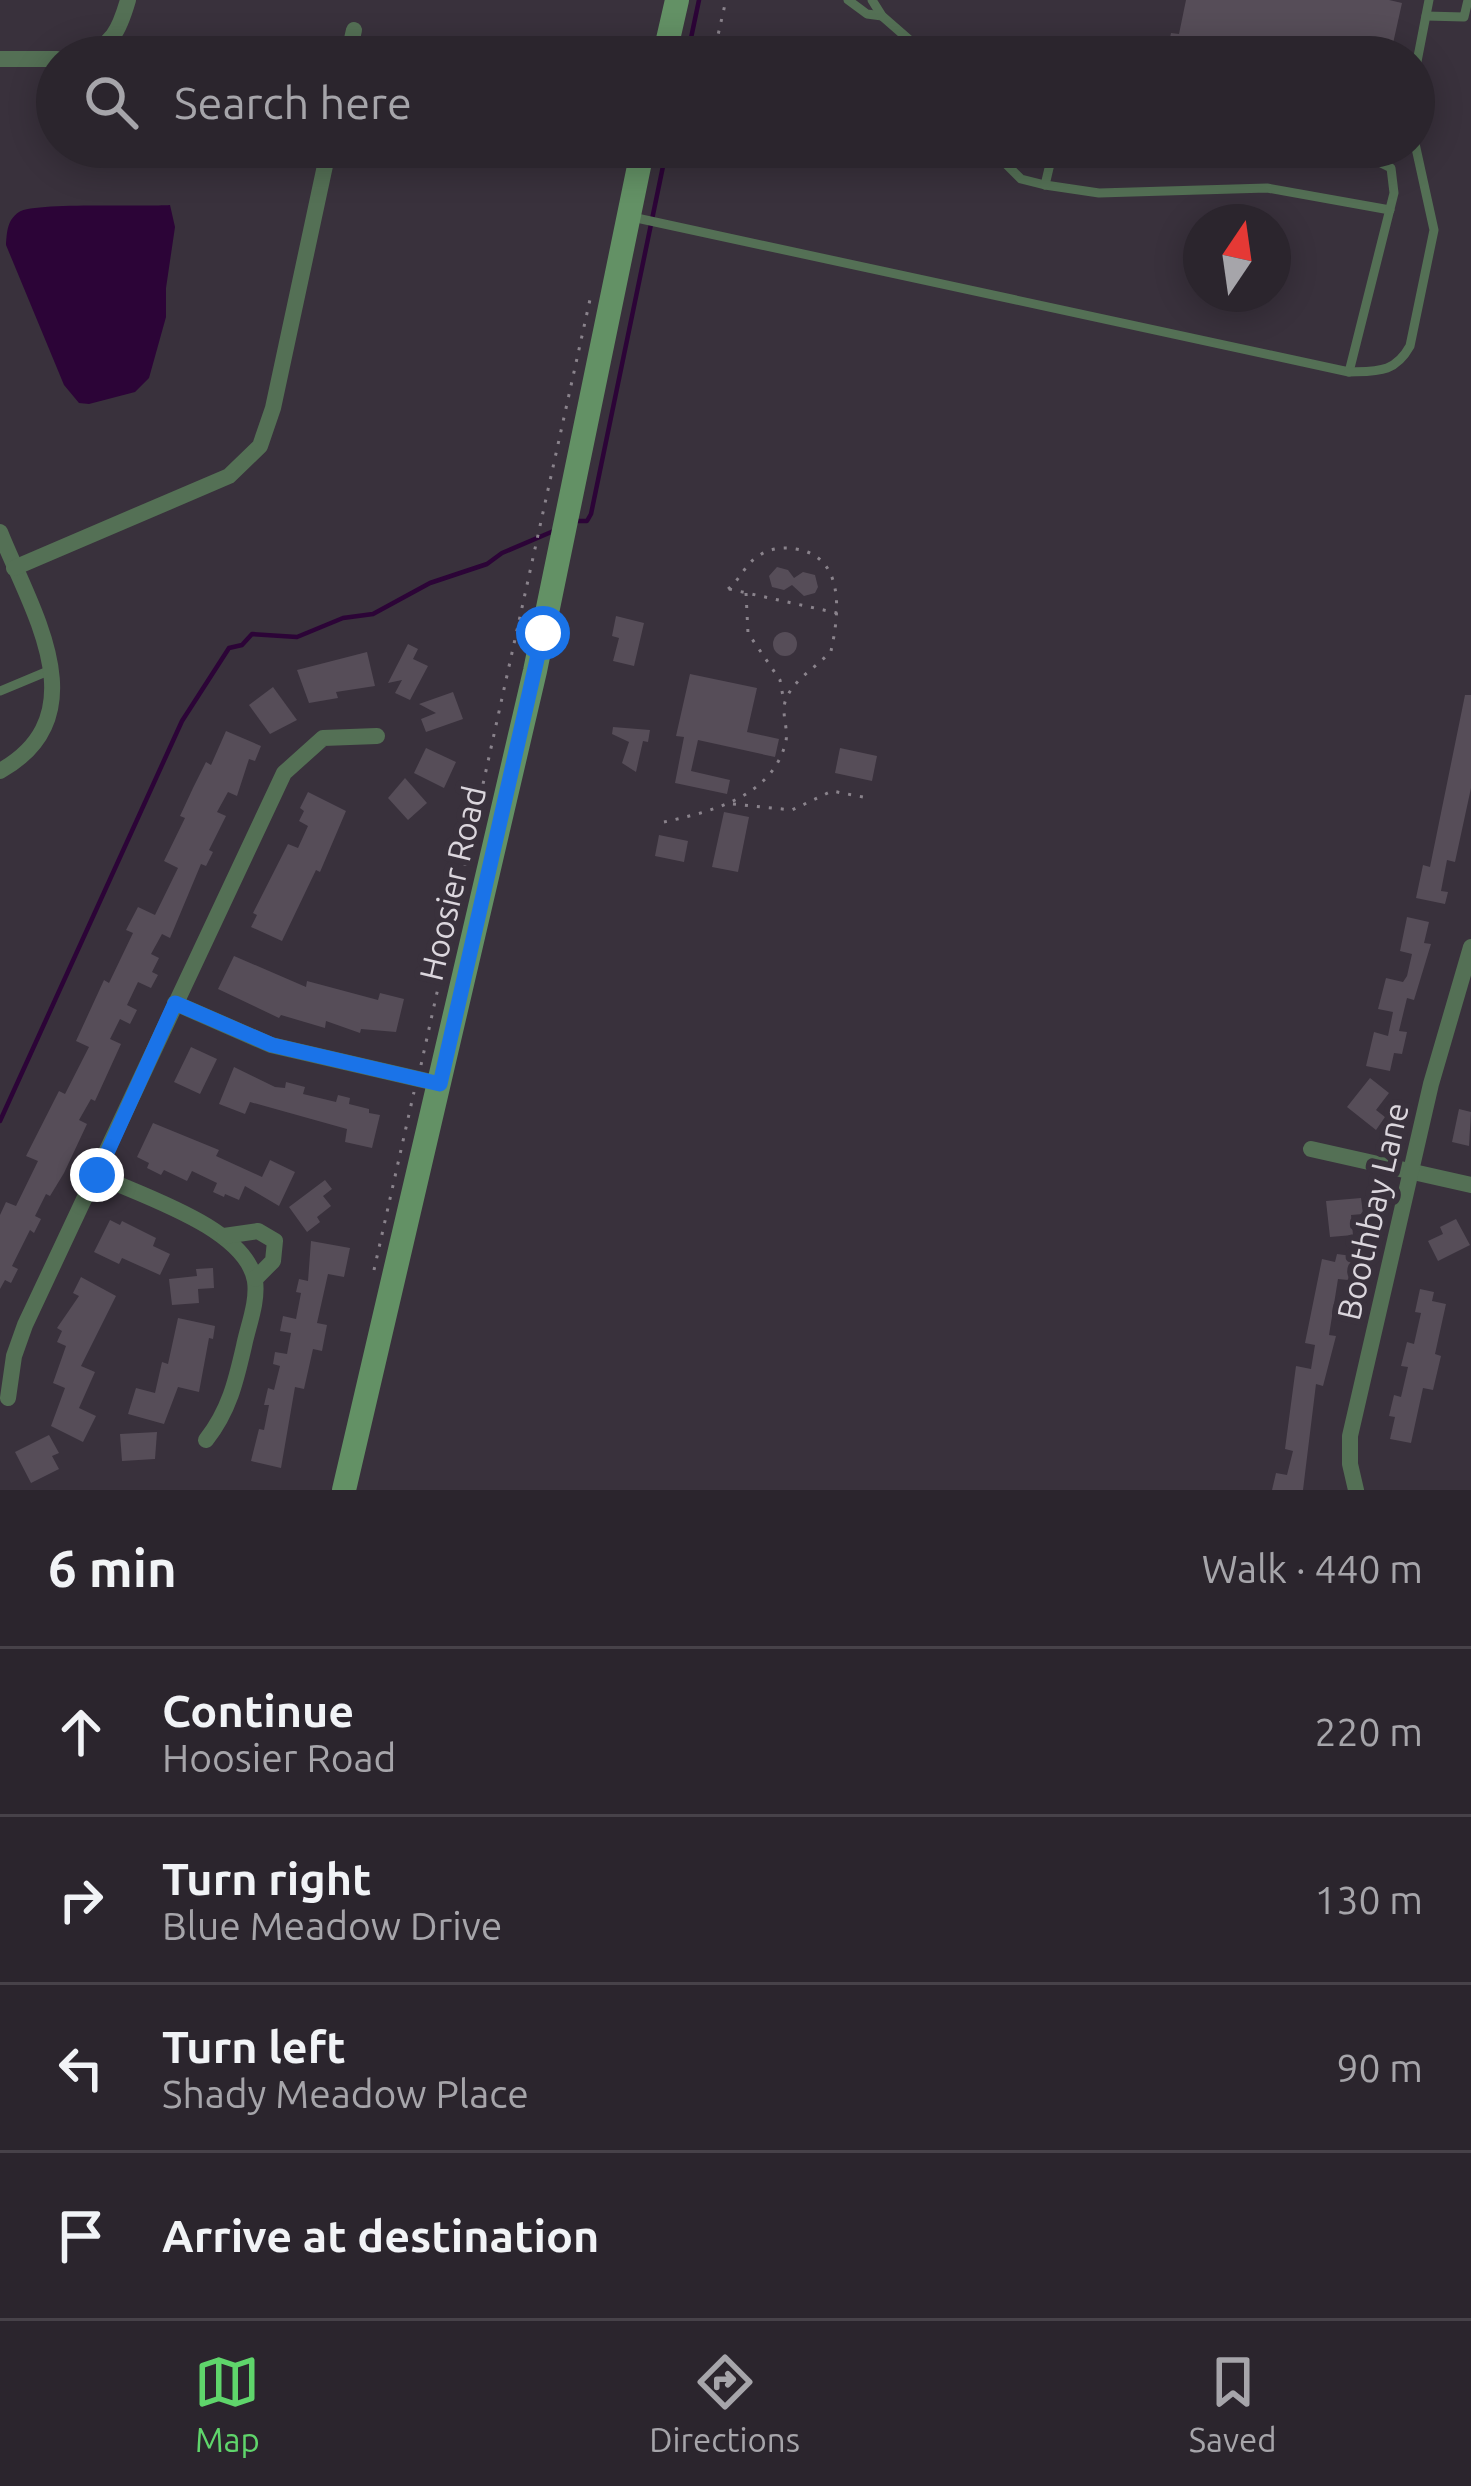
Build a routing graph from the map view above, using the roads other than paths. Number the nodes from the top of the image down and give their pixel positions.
1 (128, 0) edge
2 (677, 0) edge
3 (692, 0) edge
4 (848, 0) edge
5 (872, 0) edge
6 (1429, 0) edge
7 (1468, 0) edge
8 (882, 16) junction
9 (1426, 16) junction
10 (672, 29) junction
11 (354, 30) dead end
12 (117, 36) edge
13 (353, 36) edge
14 (670, 36) edge
15 (905, 36) edge
16 (1422, 36) edge
17 (0, 59) edge
18 (36, 59) edge
19 (324, 168) edge
20 (639, 168) edge
21 (1011, 168) edge
22 (1050, 168) edge
23 (1391, 168) edge
24 (1420, 168) edge
25 (1046, 185) junction
26 (1390, 210) junction
27 (629, 216) junction
28 (1349, 372) junction
29 (0, 532) edge
30 (14, 568) junction
31 (53, 669) junction
32 (0, 691) edge
33 (377, 736) dead end
34 (0, 771) edge
35 (1471, 947) edge
36 (175, 1003) junction
37 (429, 1082) junction
38 (1311, 1149) dead end
39 (1412, 1172) junction
40 (97, 1175) junction
41 (1471, 1185) edge
42 (224, 1236) junction
43 (255, 1279) junction
44 (8, 1398) dead end
45 (206, 1440) dead end
46 (344, 1490) edge
47 (1356, 1490) edge

1 - 12 street
2 - 10 street
3 - 10 street
4 - 8 lane
5 - 8 lane
6 - 9 lane
7 - 9 lane
8 - 15 lane
9 - 16 lane
10 - 14 street
11 - 13 street
17 - 18 street
19 - 30 street
20 - 27 street, Hoosier Road
21 - 25 lane
22 - 25 lane
23 - 26 lane
24 - 28 lane
25 - 26 lane
26 - 28 lane
27 - 28 lane
27 - 37 street, Hoosier Road
29 - 30 street
30 - 31 street
31 - 32 lane
31 - 34 street
33 - 36 street
35 - 39 street, Boothbay Lane
36 - 37 street
36 - 40 street
37 - 46 street, Hoosier Road
38 - 39 street
39 - 41 street
39 - 47 street, Boothbay Lane
40 - 42 street
40 - 44 street
42 - 43 street
42 - 43 street
43 - 45 street

